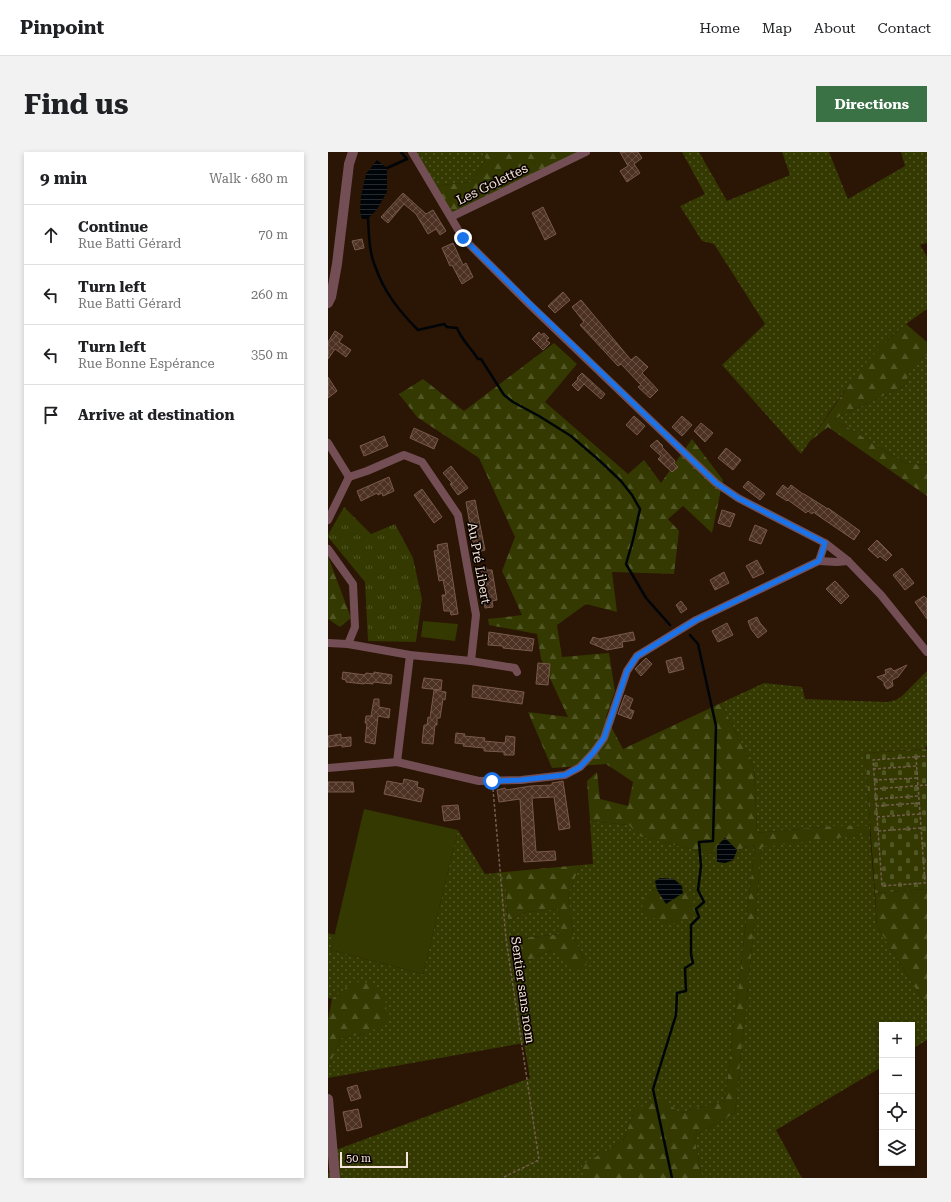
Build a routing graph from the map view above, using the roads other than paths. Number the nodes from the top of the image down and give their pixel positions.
1 (353, 152) edge
2 (412, 152) edge
3 (586, 152) edge
4 (451, 217) junction
5 (328, 303) edge
6 (328, 443) edge
7 (349, 477) junction
8 (328, 520) edge
9 (825, 543) junction
10 (328, 549) edge
11 (819, 561) junction
12 (848, 561) junction
13 (328, 643) edge
14 (348, 644) junction
15 (927, 652) edge
16 (410, 655) junction
17 (471, 661) junction
18 (517, 672) dead end
19 (397, 762) junction
20 (328, 768) edge
21 (328, 1099) edge
22 (335, 1178) edge

1 - 5 street
2 - 4 street
3 - 4 street, Les Golettes
4 - 9 street
6 - 7 street
7 - 8 street
7 - 17 street, Au Pré Libert
9 - 11 street
9 - 12 street
10 - 14 street
11 - 12 street
11 - 19 street
12 - 15 street
13 - 14 street
14 - 16 street
16 - 17 street
16 - 19 street
17 - 18 street
19 - 20 street
21 - 22 street

